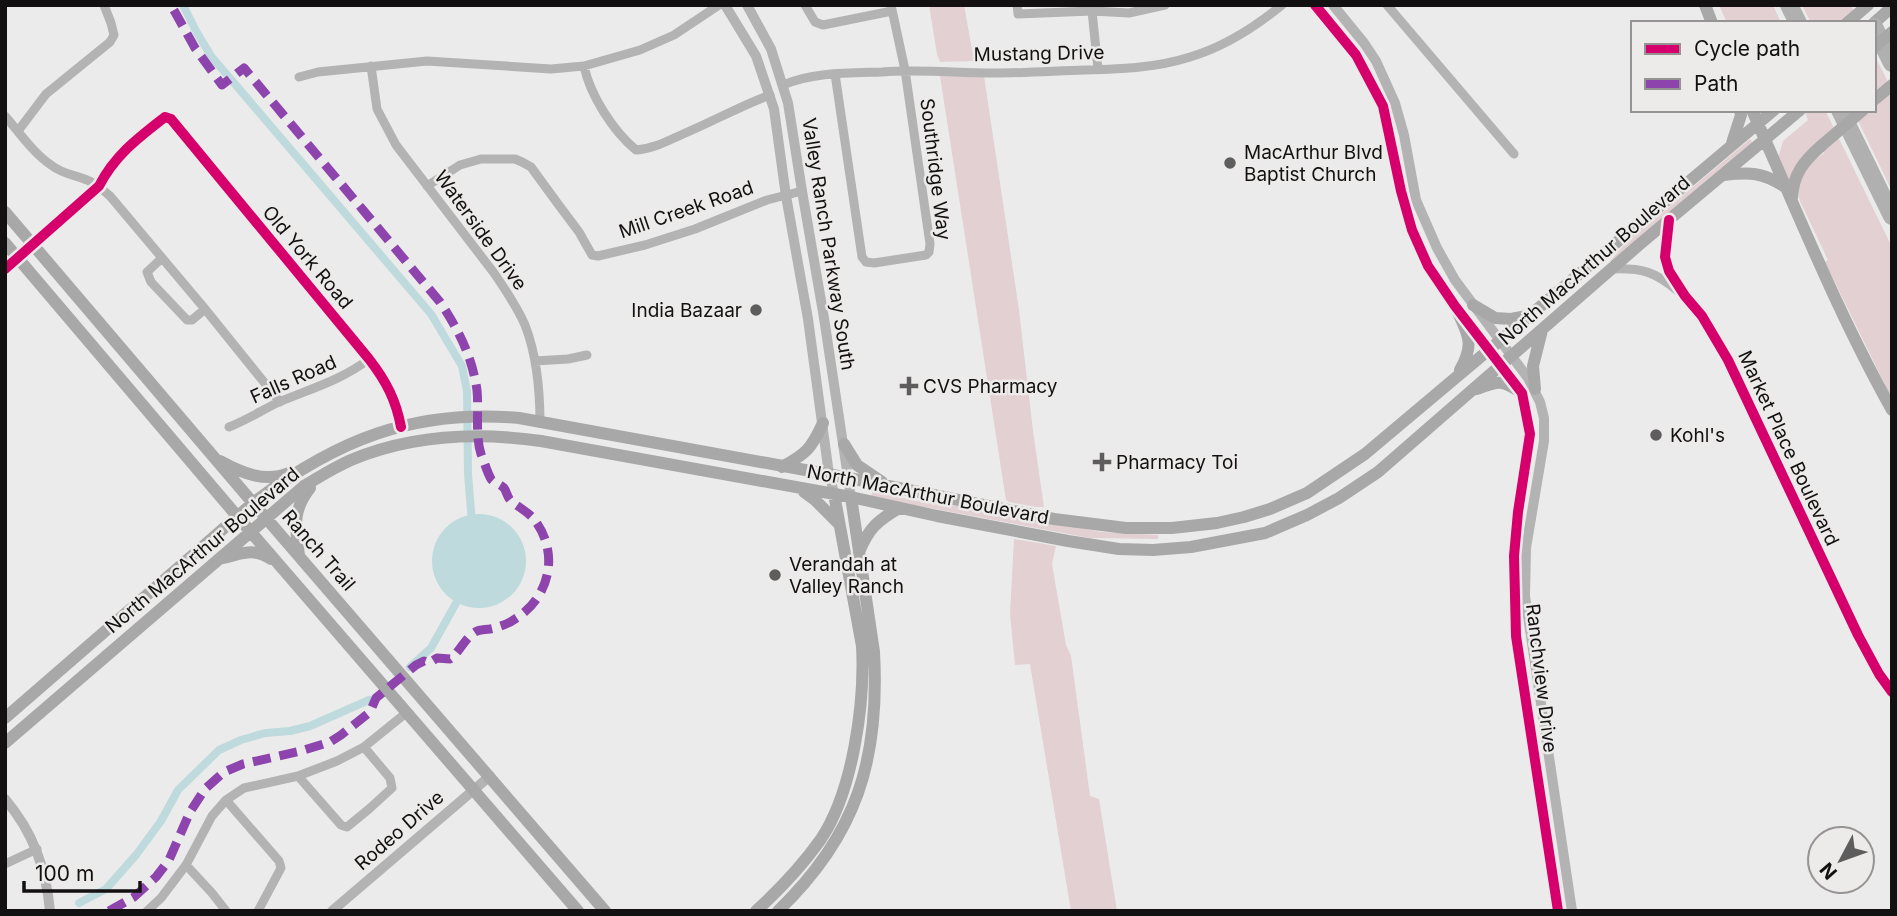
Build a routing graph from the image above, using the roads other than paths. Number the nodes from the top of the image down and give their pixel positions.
1 (104, 5) edge
2 (719, 5) edge
3 (725, 5) edge
4 (747, 5) edge
5 (805, 5) edge
6 (1165, 5) edge
7 (1282, 5) edge
8 (1315, 5) edge
9 (1333, 5) edge
10 (1387, 5) edge
11 (1704, 5) edge
12 (1789, 5) edge
13 (1866, 5) edge
14 (1892, 7) edge
15 (892, 8) edge
16 (1017, 10) edge
17 (1092, 11) junction
18 (1711, 21) edge
19 (1797, 21) edge
20 (1849, 21) edge
21 (1876, 21) edge
22 (1876, 30) edge
23 (1892, 32) edge
24 (1876, 45) edge
25 (1892, 63) edge
26 (371, 66) junction
27 (584, 66) junction
28 (1098, 69) junction
29 (905, 70) junction
30 (835, 74) junction
31 (299, 77) dead end
32 (783, 85) junction
33 (1892, 85) edge
34 (770, 96) junction
35 (1876, 98) edge
36 (1740, 112) edge
37 (1753, 112) edge
38 (1772, 112) edge
39 (1798, 112) edge
40 (1841, 112) edge
41 (1861, 112) edge
42 (5, 116) edge
43 (1758, 124) junction
44 (18, 131) junction
45 (1766, 140) junction
46 (1731, 145) junction
47 (1514, 154) dead end
48 (1409, 161) junction
49 (1396, 163) junction
50 (1723, 175) junction
51 (99, 186) junction
52 (427, 186) junction
53 (1785, 187) junction
54 (802, 191) junction
55 (786, 196) junction
56 (1791, 202) junction
57 (5, 212) edge
58 (1892, 216) edge
59 (1669, 220) junction
60 (5, 243) edge
61 (33, 245) junction
62 (18, 258) junction
63 (161, 259) junction
64 (1612, 268) junction
65 (5, 270) edge
66 (1685, 296) junction
67 (1473, 305) junction
68 (1455, 306) junction
69 (205, 309) junction
70 (1531, 315) junction
71 (824, 318) junction
72 (808, 319) junction
73 (1542, 330) junction
74 (1501, 340) junction
75 (1490, 349) junction
76 (587, 355) dead end
77 (1512, 355) junction
78 (369, 359) junction
79 (535, 361) junction
80 (1502, 365) junction
81 (1457, 376) junction
82 (150, 380) junction
83 (1470, 391) junction
84 (1528, 391) junction
85 (133, 394) junction
86 (279, 402) junction
87 (1892, 410) edge
88 (540, 423) junction
89 (822, 423) junction
90 (229, 427) dead end
91 (401, 427) junction
92 (658, 444) junction
93 (844, 444) junction
94 (215, 458) junction
95 (653, 462) junction
96 (309, 464) junction
97 (782, 467) junction
98 (830, 475) junction
99 (849, 478) junction
100 (316, 479) junction
101 (210, 484) junction
102 (888, 486) junction
103 (798, 488) junction
104 (834, 494) junction
105 (851, 497) junction
106 (253, 503) junction
107 (899, 508) junction
108 (237, 516) junction
109 (266, 518) junction
110 (839, 524) junction
111 (1172, 528) junction
112 (251, 531) junction
113 (210, 542) junction
114 (1180, 549) junction
115 (1165, 550) junction
116 (859, 552) junction
117 (299, 556) junction
118 (218, 559) junction
119 (284, 569) junction
120 (1516, 621) junction
121 (1528, 621) junction
122 (1530, 635) junction
123 (1516, 636) junction
124 (374, 643) junction
125 (358, 657) junction
126 (1892, 692) edge
127 (861, 698) junction
128 (874, 699) junction
129 (406, 713) junction
130 (5, 718) edge
131 (5, 743) edge
132 (364, 747) junction
133 (298, 776) junction
134 (490, 776) junction
135 (473, 789) junction
136 (5, 799) edge
137 (226, 800) junction
138 (37, 849) junction
139 (805, 860) junction
140 (5, 864) edge
141 (186, 865) junction
142 (816, 869) junction
143 (51, 911) edge
144 (147, 911) edge
145 (226, 911) edge
146 (258, 911) edge
147 (332, 911) edge
148 (578, 911) edge
149 (605, 911) edge
150 (756, 911) edge
151 (778, 911) edge
152 (1558, 911) edge
153 (1572, 911) edge

1 - 44 street
2 - 27 street
3 - 34 street, Valley Ranch Parkway South
4 - 32 street, Valley Ranch Parkway South
5 - 15 street
6 - 17 street
7 - 28 street, Mustang Drive
8 - 49 street, Ranchview Drive
9 - 48 street, Ranchview Drive
10 - 47 street
11 - 18 main road
12 - 19 highway
13 - 20 main road, bridge
14 - 21 main road
15 - 29 street, Southridge Way
16 - 17 street
17 - 28 street
22 - 25 highway
23 - 24 main road, bridge
26 - 27 street
26 - 31 street
26 - 52 street, Waterside Drive
27 - 34 street
28 - 29 street, Mustang Drive
29 - 30 street, Mustang Drive
29 - 30 street, Southridge Way
30 - 32 street, Mustang Drive
32 - 54 street, Valley Ranch Parkway South
33 - 35 main road
34 - 55 street, Valley Ranch Parkway South
36 - 46 main road
37 - 43 main road
38 - 43 main road, North MacArthur Boulevard
39 - 45 main road, North MacArthur Boulevard
40 - 58 highway
41 - 56 main road, bridge
42 - 44 street
43 - 45 main road
43 - 46 main road, North MacArthur Boulevard
44 - 51 street
45 - 50 main road, North MacArthur Boulevard
45 - 53 main road
46 - 70 main road, North MacArthur Boulevard
48 - 49 street
48 - 67 street, Ranchview Drive
49 - 68 street, Ranchview Drive
50 - 53 main road
50 - 59 main road, North MacArthur Boulevard
51 - 61 street
51 - 63 street
51 - 78 street, Old York Road
52 - 55 street, Mill Creek Road
52 - 79 street, Waterside Drive
53 - 56 main road
54 - 55 street, Mill Creek Road
54 - 71 street, Valley Ranch Parkway South
55 - 72 street, Valley Ranch Parkway South
56 - 87 main road
57 - 61 main road, Ranch Trail
59 - 64 main road, North MacArthur Boulevard
59 - 66 street, Market Place Boulevard
60 - 62 main road, Ranch Trail
61 - 62 street
61 - 82 main road, Ranch Trail
62 - 65 street
62 - 85 main road, Ranch Trail
63 - 69 street
63 - 69 street
64 - 66 street, Market Place Boulevard
64 - 73 main road, North MacArthur Boulevard
66 - 126 street, Market Place Boulevard
67 - 70 main road
67 - 74 street, Ranchview Drive
68 - 75 street, Ranchview Drive
68 - 81 main road
69 - 86 street
70 - 74 main road, North MacArthur Boulevard
71 - 72 street
71 - 93 street, Valley Ranch Parkway South
72 - 89 street, Valley Ranch Parkway South
73 - 77 main road, North MacArthur Boulevard
73 - 84 main road
74 - 75 main road, North MacArthur Boulevard
74 - 77 street, Ranchview Drive
75 - 80 street, Ranchview Drive
75 - 81 main road, North MacArthur Boulevard
76 - 79 street
77 - 80 main road, North MacArthur Boulevard
77 - 84 street, Ranchview Drive
78 - 86 street, Falls Road
78 - 91 street, Old York Road
79 - 88 street, Waterside Drive
80 - 83 main road, North MacArthur Boulevard
80 - 84 street, Ranchview Drive
81 - 111 main road, North MacArthur Boulevard
82 - 85 main road
82 - 94 main road, Ranch Trail
83 - 84 main road
83 - 114 main road, North MacArthur Boulevard
84 - 120 street, Ranchview Drive
84 - 121 street, Ranchview Drive
85 - 101 main road, Ranch Trail
86 - 90 street, Falls Road
88 - 91 main road, North MacArthur Boulevard
88 - 92 main road, North MacArthur Boulevard
89 - 97 main road
89 - 98 street, Valley Ranch Parkway South
91 - 96 main road, North MacArthur Boulevard
92 - 95 main road
92 - 97 main road, North MacArthur Boulevard
93 - 99 street, Valley Ranch Parkway South
93 - 102 main road
94 - 96 main road
94 - 106 main road, Ranch Trail
95 - 100 main road, North MacArthur Boulevard
95 - 103 main road, North MacArthur Boulevard
96 - 106 main road, North MacArthur Boulevard
97 - 98 main road, North MacArthur Boulevard
98 - 99 main road, North MacArthur Boulevard
98 - 104 street, Valley Ranch Parkway South
99 - 102 main road, North MacArthur Boulevard
99 - 105 street, Valley Ranch Parkway South
100 - 109 main road, North MacArthur Boulevard
100 - 117 main road
101 - 108 main road, Ranch Trail
101 - 113 main road
102 - 111 main road, North MacArthur Boulevard
103 - 104 main road, North MacArthur Boulevard
103 - 110 main road
104 - 105 main road, North MacArthur Boulevard
104 - 110 main road
105 - 107 main road, North MacArthur Boulevard
105 - 116 main road
106 - 108 main road, North MacArthur Boulevard
106 - 109 main road, Ranch Trail
107 - 115 main road, North MacArthur Boulevard
107 - 116 main road
108 - 112 main road, Ranch Trail
108 - 113 main road, North MacArthur Boulevard
109 - 112 main road, North MacArthur Boulevard
109 - 117 main road, Ranch Trail
110 - 127 main road
111 - 114 main road
111 - 115 main road
112 - 118 main road, North MacArthur Boulevard
112 - 119 main road, Ranch Trail
113 - 130 main road, North MacArthur Boulevard
114 - 115 main road, North MacArthur Boulevard
116 - 128 main road
117 - 124 main road, Ranch Trail
118 - 119 main road
118 - 131 main road, North MacArthur Boulevard
119 - 125 main road, Ranch Trail
120 - 121 street
120 - 123 street, Ranchview Drive
121 - 122 street, Ranchview Drive
122 - 123 street
122 - 153 street, Ranchview Drive
123 - 152 street, Ranchview Drive
124 - 125 main road
124 - 134 main road, Ranch Trail
125 - 129 main road, Ranch Trail
127 - 128 main road
127 - 139 main road
128 - 142 main road
129 - 132 street
129 - 135 main road, Ranch Trail
132 - 133 street
132 - 133 street
133 - 137 street
134 - 135 street, Rodeo Drive
134 - 149 main road, Ranch Trail
135 - 147 street, Rodeo Drive
135 - 148 main road, Ranch Trail
136 - 138 street
137 - 141 street
137 - 146 street
138 - 140 street
138 - 143 street
139 - 142 main road
139 - 150 main road
141 - 144 street
141 - 145 street
142 - 151 main road

